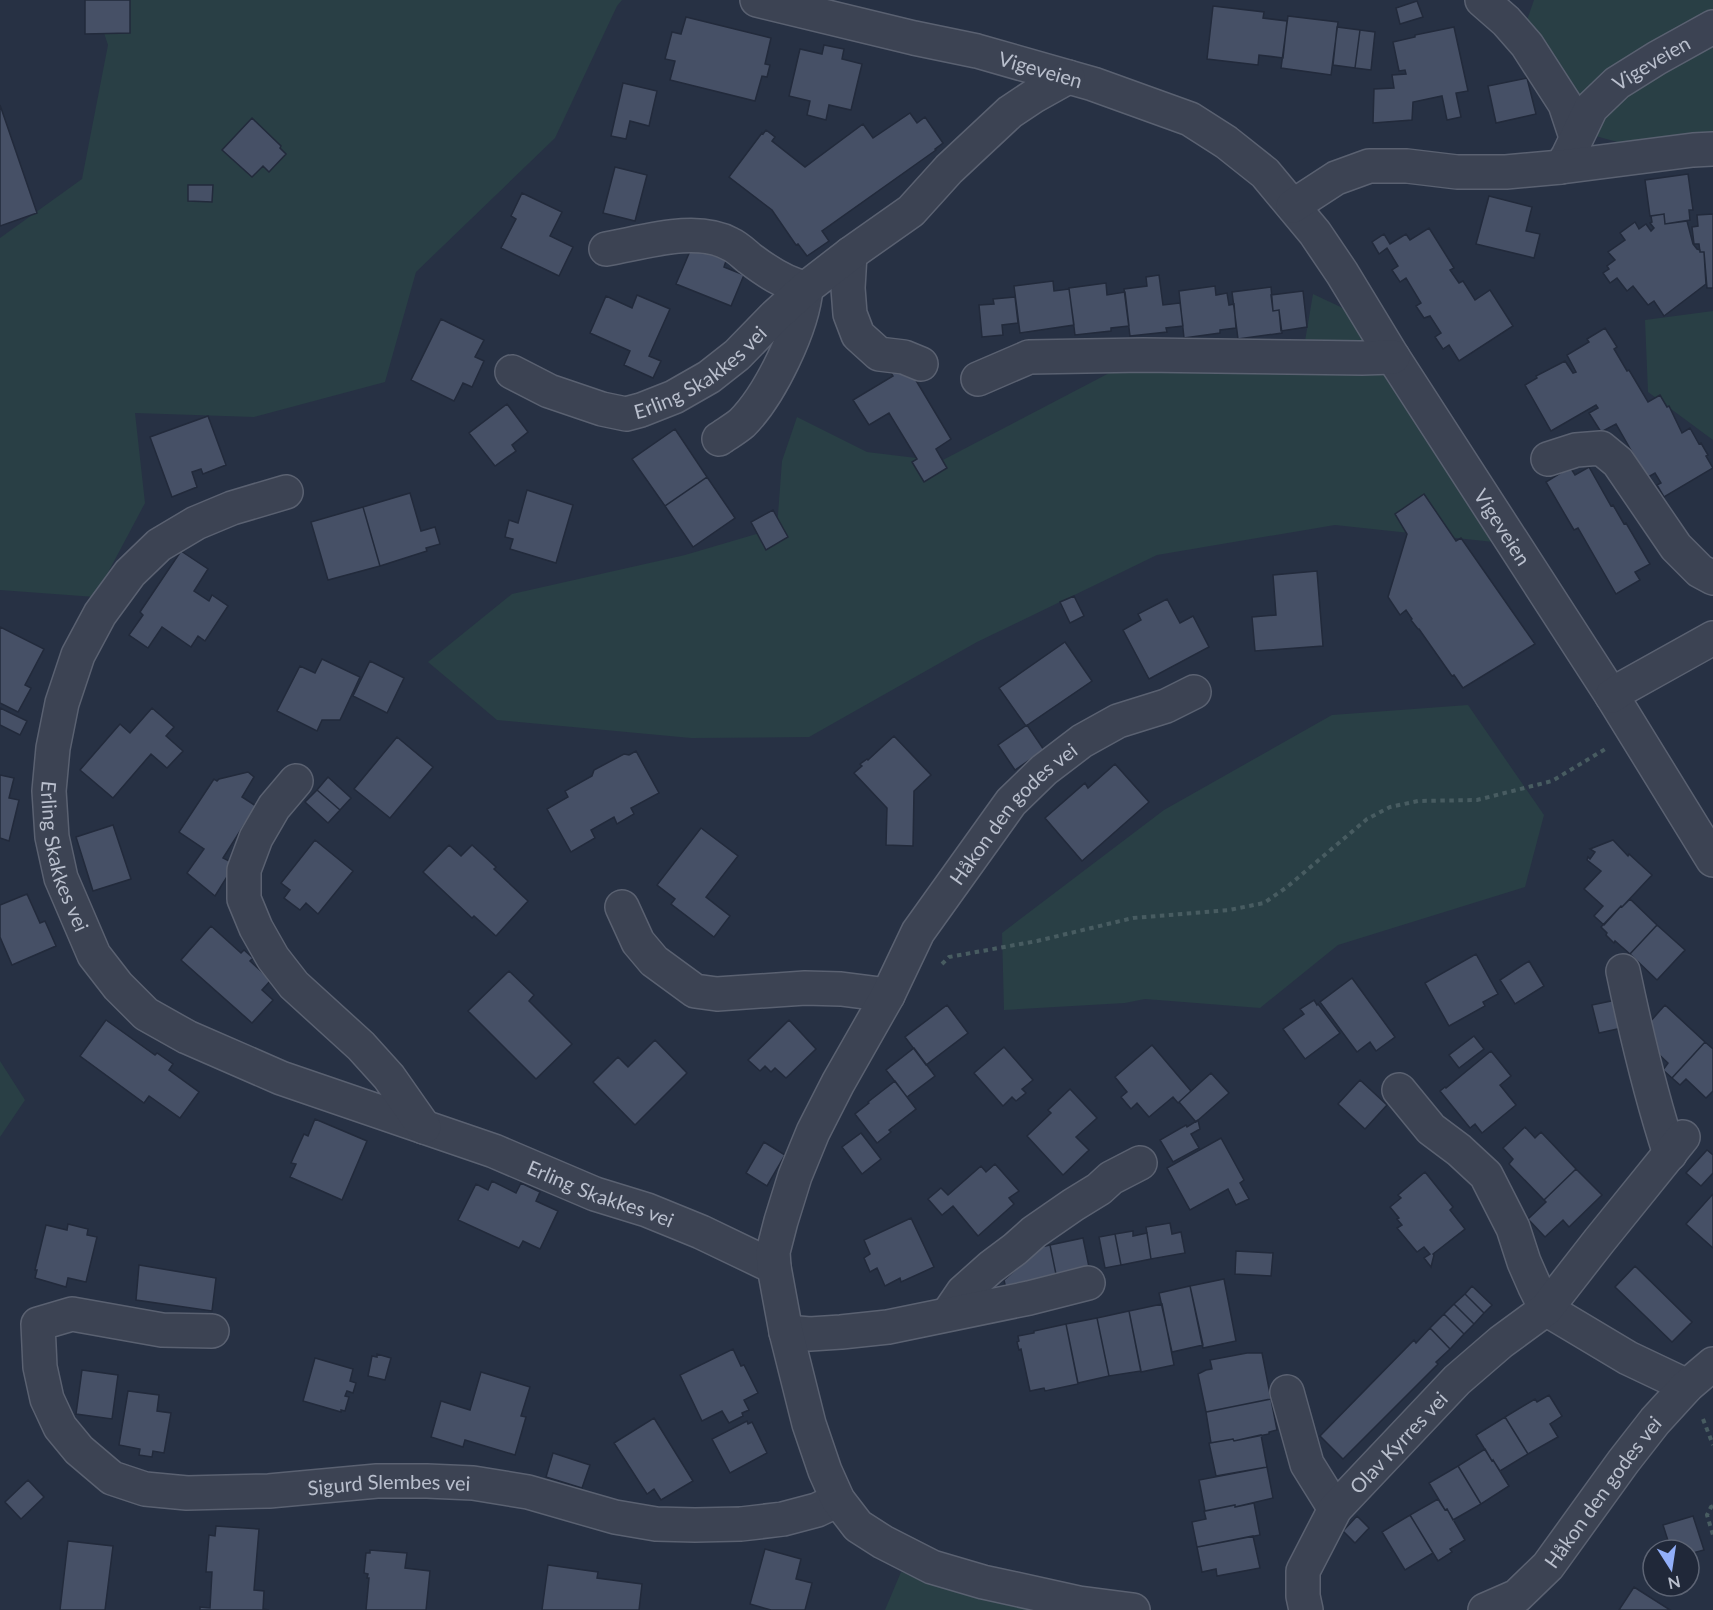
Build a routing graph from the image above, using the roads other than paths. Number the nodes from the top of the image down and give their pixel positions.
1 (757, 0) edge
2 (1482, 0) edge
3 (1713, 27) edge
4 (1068, 77) junction
5 (1576, 136) junction
6 (1713, 149) edge
7 (1561, 167) junction
8 (1293, 206) junction
9 (606, 249) dead end
10 (850, 254) junction
11 (806, 288) junction
12 (1393, 357) junction
13 (921, 363) dead end
14 (512, 372) dead end
15 (978, 379) dead end
16 (719, 440) dead end
17 (1548, 459) dead end
18 (286, 492) dead end
19 (1713, 578) edge
20 (1713, 638) edge
21 (1194, 692) dead end
22 (1612, 696) junction
23 (296, 782) dead end
24 (1713, 860) edge
25 (622, 907) dead end
26 (1623, 971) dead end
27 (888, 995) junction
28 (1399, 1090) dead end
29 (424, 1127) junction
30 (1140, 1163) dead end
31 (774, 1267) junction
32 (1088, 1283) dead end
33 (1546, 1309) junction
34 (948, 1314) junction
35 (212, 1331) dead end
36 (786, 1332) junction
37 (1713, 1364) edge
38 (1287, 1392) dead end
39 (1694, 1400) junction
40 (838, 1500) junction
41 (1335, 1509) junction
42 (1133, 1610) edge
43 (1306, 1610) edge
44 (1485, 1610) edge

1 - 4 street, Vigeveien
2 - 5 street
3 - 5 street, Vigeveien
4 - 8 street, Vigeveien
4 - 10 street, Erling Skakkes vei
5 - 7 street, Vigeveien
6 - 7 street
7 - 8 street
8 - 12 street, Vigeveien
9 - 11 street
10 - 11 street, Erling Skakkes vei
10 - 13 street
11 - 14 street, Erling Skakkes vei
11 - 16 street, Erling Skakkes vei
12 - 15 street
12 - 22 street, Vigeveien
17 - 19 street
18 - 29 street, Erling Skakkes vei
20 - 22 street
21 - 27 street, Håkon den godes vei
22 - 24 street, Vigeveien
23 - 29 street
25 - 27 street
26 - 33 street, Olav Kyrres vei
27 - 31 street, Håkon den godes vei
28 - 33 street
29 - 31 street, Erling Skakkes vei
30 - 34 street
31 - 36 street, Håkon den godes vei
32 - 34 street
33 - 39 street
33 - 41 street, Olav Kyrres vei
34 - 36 street
35 - 40 street, Sigurd Slembes vei
36 - 40 street, Håkon den godes vei
37 - 39 street, Håkon den godes vei
38 - 41 street
39 - 44 street, Håkon den godes vei
40 - 42 street, Håkon den godes vei
41 - 43 street, Olav Kyrres vei

